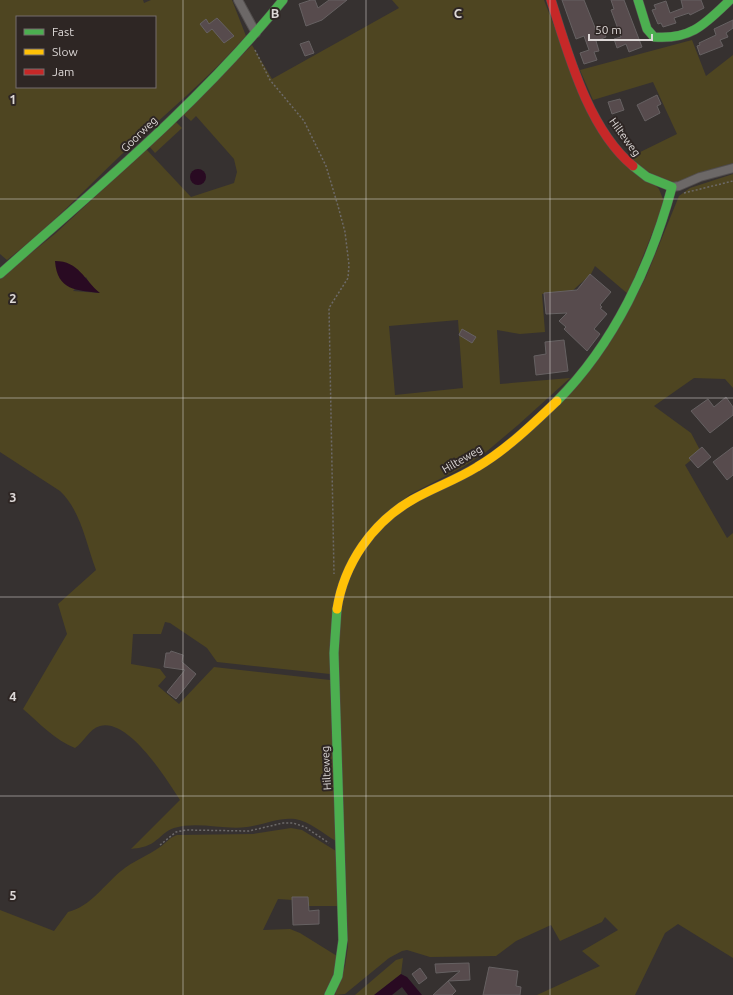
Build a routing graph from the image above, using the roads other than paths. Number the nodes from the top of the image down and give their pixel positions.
1 (238, 0) edge
2 (283, 0) edge
3 (551, 0) edge
4 (638, 0) edge
5 (730, 0) edge
6 (256, 33) junction
7 (733, 168) edge
8 (671, 191) junction
9 (0, 274) edge
10 (329, 995) edge

1 - 6 street
2 - 6 street, Goorweg
3 - 8 street, Hilteweg
4 - 5 street
6 - 9 street, Goorweg
7 - 8 street
8 - 10 street, Hilteweg

